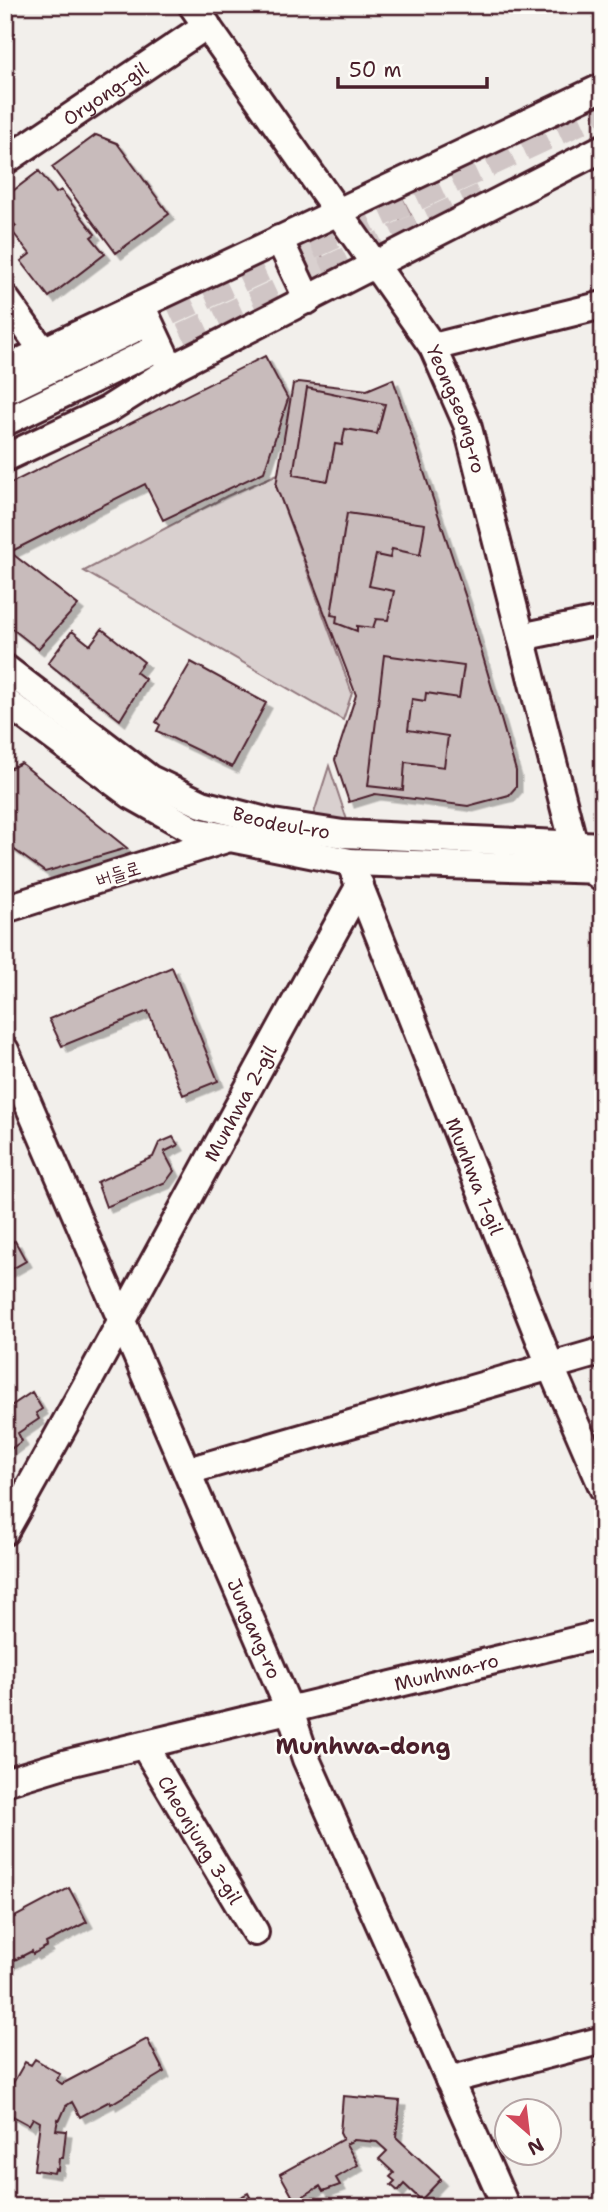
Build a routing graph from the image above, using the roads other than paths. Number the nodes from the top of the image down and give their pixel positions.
1 (199, 15) edge
2 (603, 87) edge
3 (603, 148) edge
4 (5, 161) edge
5 (339, 210) junction
6 (279, 239) junction
7 (376, 264) junction
8 (5, 298) edge
9 (308, 300) junction
10 (603, 306) edge
11 (141, 312) junction
12 (433, 347) junction
13 (43, 351) junction
14 (147, 353) tunnel mouth
15 (175, 367) junction
16 (5, 369) edge
17 (5, 391) edge
18 (5, 422) edge
19 (5, 458) edge
20 (603, 620) edge
21 (521, 637) junction
22 (5, 668) edge
23 (5, 701) edge
24 (231, 838) junction
25 (574, 845) junction
26 (600, 866) edge
27 (355, 874) junction
28 (5, 909) edge
29 (5, 1050) edge
30 (123, 1322) junction
31 (603, 1351) edge
32 (550, 1365) junction
33 (188, 1471) junction
34 (603, 1488) edge
35 (5, 1531) edge
36 (603, 1634) edge
37 (290, 1710) junction
38 (145, 1747) junction
39 (5, 1782) edge
40 (255, 1932) dead end
41 (603, 2040) edge
42 (449, 2080) junction
43 (506, 2207) edge

1 - 4 street, Oryong-gil
1 - 5 street, Yeongseong-ro
2 - 5 street
3 - 7 street
5 - 6 street
5 - 7 street, Yeongseong-ro
6 - 9 street
6 - 11 street
7 - 9 street
7 - 12 street, Yeongseong-ro
8 - 13 street
9 - 15 street
10 - 12 street
11 - 13 street
11 - 15 street
11 - 17 street
12 - 21 street, Yeongseong-ro
13 - 16 street
14 - 18 street
15 - 19 street
20 - 21 street
21 - 25 street, Yeongseong-ro
22 - 25 street, Beodeul-ro
23 - 24 street, Beodeul-ro
24 - 27 street, Beodeul-ro
24 - 28 street, 버들로
25 - 26 street, Yeongseong-ro
26 - 27 street, Beodeul-ro
27 - 30 street, Munhwa 2-gil
27 - 32 street, Munhwa 1-gil
29 - 30 street, Jungang-ro
30 - 33 street, Jungang-ro
30 - 35 street, Munhwa 2-gil
31 - 32 street
32 - 33 street
32 - 34 street, Munhwa 1-gil
33 - 37 street, Jungang-ro
36 - 37 street, Munhwa-ro
37 - 38 street
37 - 42 street, Jungang-ro
38 - 39 street
38 - 40 street, Cheonjung 3-gil
41 - 42 street
42 - 43 street, Jungang-ro

